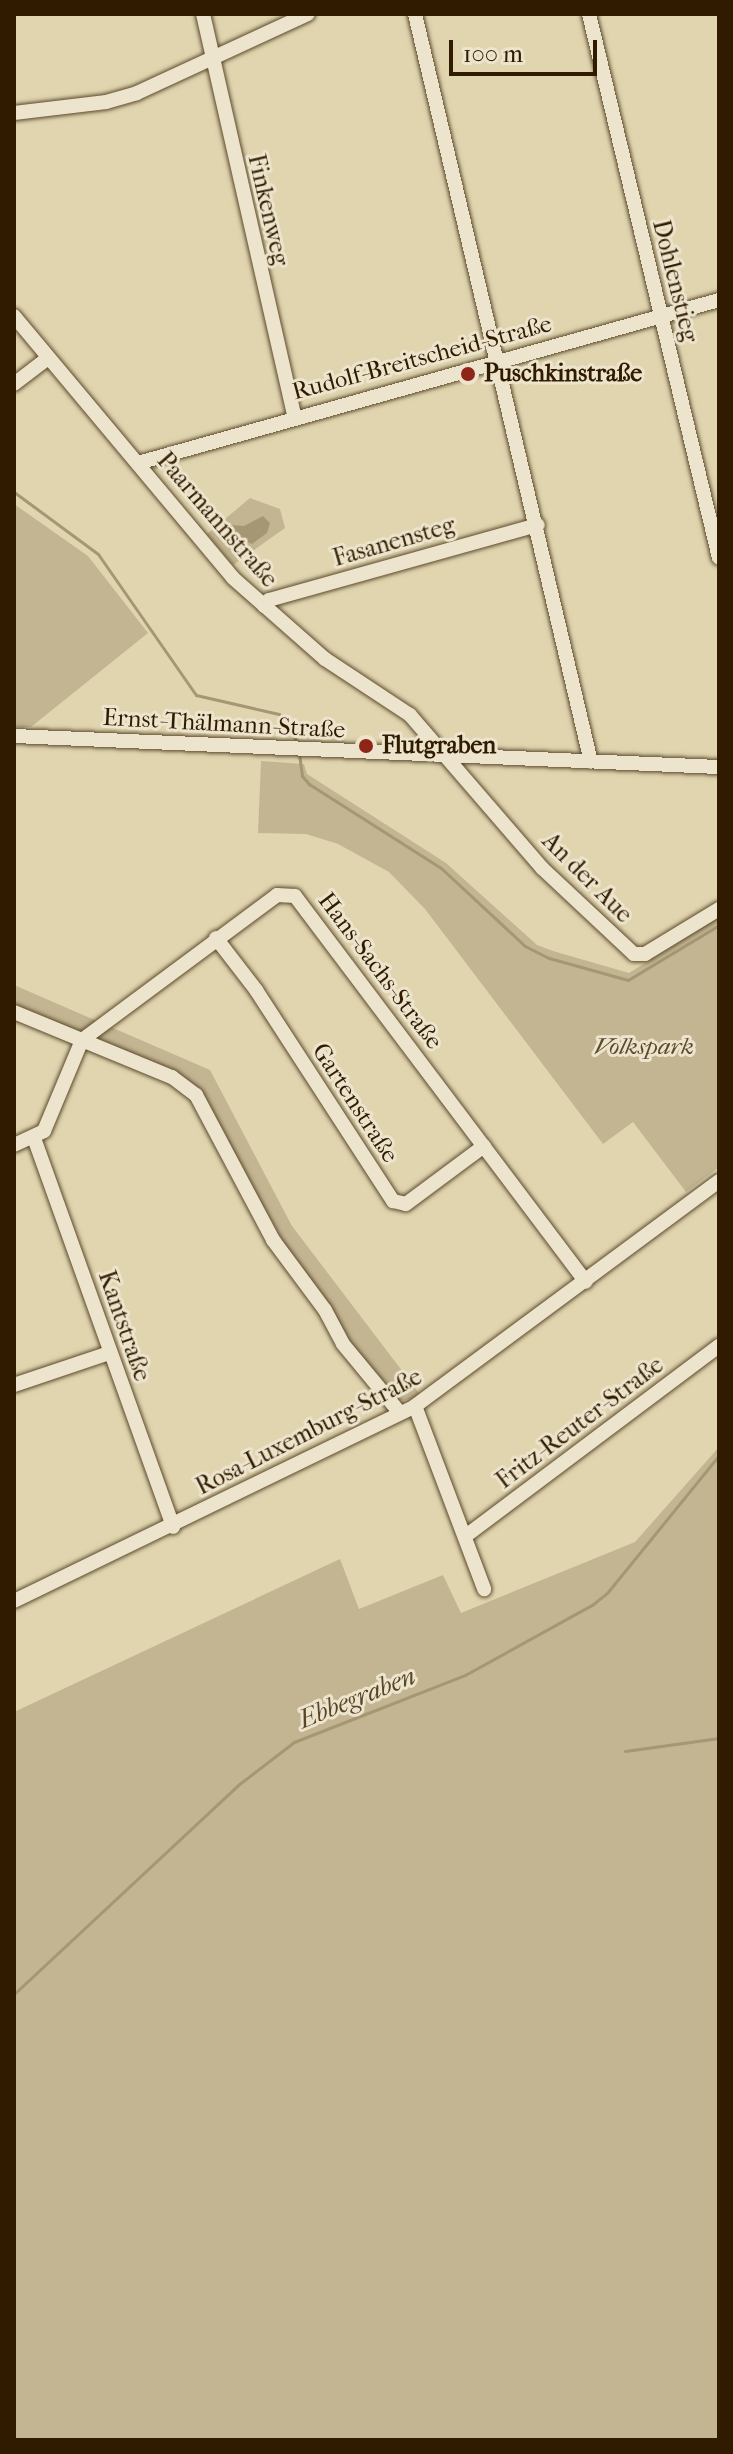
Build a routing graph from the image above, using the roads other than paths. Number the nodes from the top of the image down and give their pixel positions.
1 (203, 14) edge
2 (308, 14) edge
3 (415, 14) edge
4 (589, 14) edge
5 (209, 58) junction
6 (14, 113) edge
7 (719, 300) edge
8 (14, 316) edge
9 (661, 316) junction
10 (48, 358) junction
11 (498, 360) junction
12 (14, 384) edge
13 (294, 416) junction
14 (138, 463) junction
15 (538, 525) junction
16 (719, 558) edge
17 (264, 606) junction
18 (14, 736) edge
19 (449, 755) junction
20 (591, 762) junction
21 (719, 767) edge
22 (719, 909) edge
23 (216, 938) junction
24 (14, 1012) edge
25 (82, 1040) junction
26 (34, 1138) junction
27 (14, 1145) edge
28 (484, 1146) junction
29 (719, 1181) edge
30 (586, 1282) junction
31 (719, 1346) edge
32 (109, 1353) junction
33 (14, 1385) edge
34 (415, 1406) junction
35 (400, 1413) junction
36 (173, 1527) junction
37 (467, 1535) junction
38 (484, 1589) dead end
39 (14, 1601) edge

1 - 5 street, Finkenweg
2 - 5 street
3 - 11 street
4 - 9 street, Dohlenstieg
5 - 6 street
5 - 13 street, Finkenweg
7 - 9 street, Rudolf-Breitscheid-Straße
8 - 10 street, Paarmannstraße
9 - 11 street, Rudolf-Breitscheid-Straße
9 - 16 street, Dohlenstieg
10 - 12 street
10 - 14 street, Paarmannstraße
11 - 13 street, Rudolf-Breitscheid-Straße
11 - 15 street
13 - 14 street, Rudolf-Breitscheid-Straße
14 - 17 street, Paarmannstraße
15 - 17 street, Fasanensteg
15 - 20 street
17 - 19 street, Paarmannstraße
18 - 19 street, Ernst-Thälmann-Straße
19 - 20 street, Ernst-Thälmann-Straße
19 - 22 street, An der Aue
20 - 21 street, Ernst-Thälmann-Straße
23 - 25 street, Hans-Sachs-Straße
23 - 28 street, Hans-Sachs-Straße
23 - 28 street, Gartenstraße
24 - 25 street
25 - 26 street
25 - 35 street
26 - 27 street
26 - 32 street, Kantstraße
28 - 30 street, Hans-Sachs-Straße
29 - 30 street, Rosa-Luxemburg-Straße
30 - 34 street, Rosa-Luxemburg-Straße
31 - 37 street, Fritz-Reuter-Straße
32 - 33 street
32 - 36 street, Kantstraße
34 - 35 street, Rosa-Luxemburg-Straße
34 - 37 street
35 - 36 street, Rosa-Luxemburg-Straße
36 - 39 street, Rosa-Luxemburg-Straße
37 - 38 street

